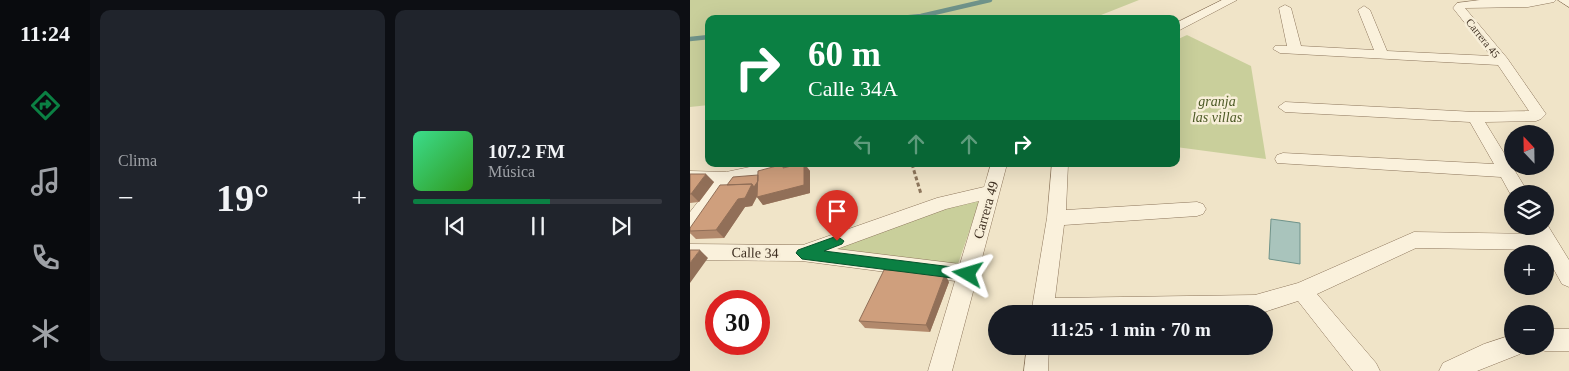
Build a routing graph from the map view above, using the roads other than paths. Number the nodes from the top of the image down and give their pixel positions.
1 (1230, 0) edge
2 (1550, 0) edge
3 (1564, 0) edge
4 (1569, 4) edge
5 (1285, 8) dead end
6 (1364, 10) dead end
7 (1180, 26) edge
8 (1280, 49) dead end
9 (1295, 50) junction
10 (1382, 54) junction
11 (1502, 61) junction
12 (1285, 107) dead end
13 (1475, 117) junction
14 (1283, 159) dead end
15 (777, 167) edge
16 (998, 167) edge
17 (1060, 167) edge
18 (1504, 168) edge
19 (1504, 171) edge
20 (690, 178) edge
21 (726, 178) junction
22 (992, 192) junction
23 (1197, 209) dead end
24 (1056, 218) junction
25 (690, 226) edge
26 (1522, 235) edge
27 (1545, 235) edge
28 (690, 252) edge
29 (802, 253) junction
30 (968, 274) junction
31 (1569, 278) edge
32 (1302, 291) junction
33 (1043, 305) edge
34 (1255, 305) edge
35 (1554, 340) edge
36 (1569, 340) edge
37 (1504, 348) edge
38 (1037, 355) edge
39 (940, 371) edge
40 (1036, 371) edge
41 (1368, 371) edge
42 (1451, 371) edge

1 - 7 street
2 - 11 street, Carrera 45
3 - 4 street
5 - 9 street
6 - 10 street
8 - 9 street
9 - 10 street
10 - 11 street
11 - 13 street, Carrera 45
12 - 13 street
13 - 18 street
14 - 19 street
15 - 21 street
16 - 22 street, Carrera 49
17 - 24 street
20 - 21 street
21 - 25 street
22 - 29 street
22 - 30 street, Carrera 49
23 - 24 street
24 - 33 street
26 - 32 street
27 - 31 street
28 - 29 street, Calle 34
29 - 30 street, Calle 34
30 - 39 street, Carrera 49
32 - 34 street
32 - 41 street
35 - 36 street
37 - 42 street
38 - 40 street

